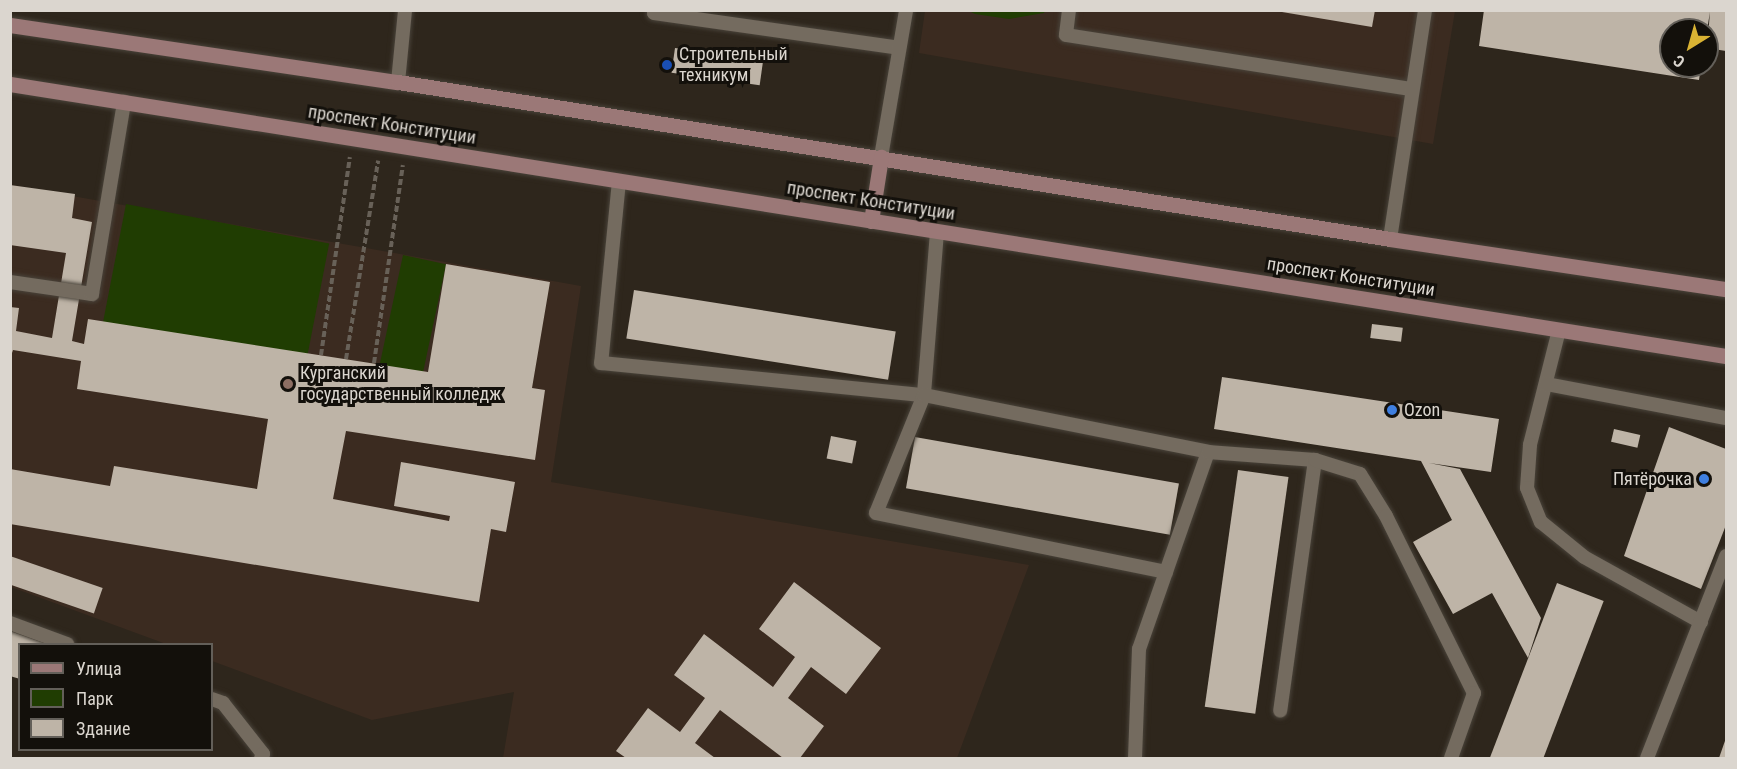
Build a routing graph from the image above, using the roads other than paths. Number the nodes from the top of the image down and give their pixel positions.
1 (405, 10) edge
2 (655, 10) edge
3 (906, 10) edge
4 (1070, 10) edge
5 (1425, 10) edge
6 (10, 25) edge
7 (899, 48) junction
8 (398, 82) junction
9 (10, 84) edge
10 (1412, 89) junction
11 (124, 102) junction
12 (881, 157) junction
13 (619, 181) junction
14 (871, 221) junction
15 (937, 232) junction
16 (1390, 239) junction
17 (10, 282) edge
18 (1726, 289) edge
19 (1559, 330) junction
20 (1726, 356) edge
21 (1546, 384) junction
22 (924, 395) junction
23 (1726, 418) edge
24 (1208, 452) junction
25 (1315, 460) junction
26 (1726, 556) edge
27 (1166, 572) junction
28 (1701, 622) junction
29 (10, 623) edge
30 (62, 643) edge
31 (213, 699) edge
32 (1280, 711) dead end
33 (261, 759) edge
34 (1135, 759) edge
35 (1451, 759) edge
36 (1647, 759) edge

1 - 8 lane
2 - 7 lane
3 - 7 lane
4 - 10 lane
5 - 10 lane
6 - 8 main road
7 - 12 lane
8 - 12 main road
9 - 11 main road, проспект Конституции
10 - 16 lane
11 - 13 main road, проспект Конституции
11 - 17 lane
12 - 14 main road
12 - 16 main road
13 - 14 main road, проспект Конституции
13 - 22 lane
14 - 15 main road, проспект Конституции
15 - 19 main road, проспект Конституции
15 - 22 lane
16 - 18 main road
19 - 20 main road, проспект Конституции
19 - 21 lane
21 - 23 lane
21 - 28 lane
22 - 24 lane
22 - 27 lane
24 - 25 lane
24 - 27 lane
25 - 32 lane
25 - 35 lane
26 - 28 lane
27 - 34 lane
28 - 36 lane
29 - 30 lane
31 - 33 lane

